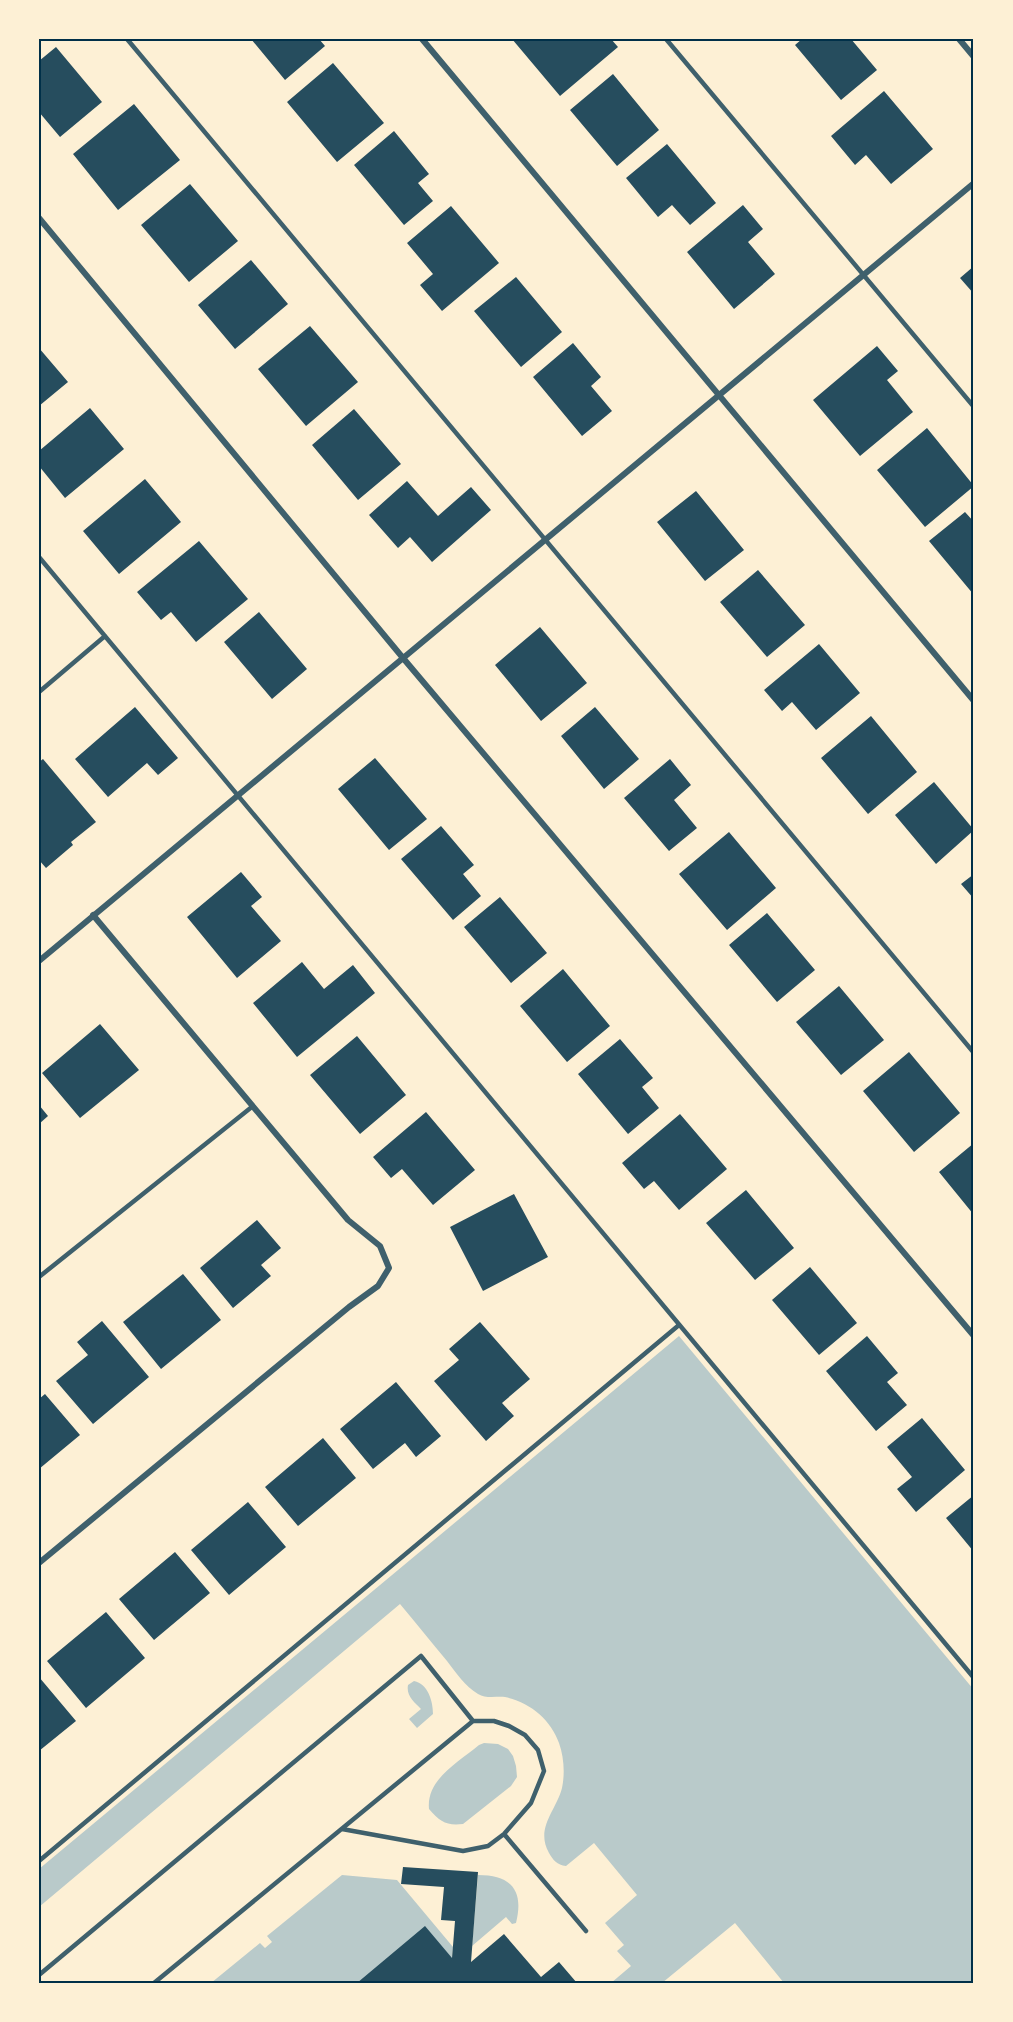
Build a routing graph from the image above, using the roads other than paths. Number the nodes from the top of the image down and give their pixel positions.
1 (127, 39) edge
2 (422, 39) edge
3 (666, 39) edge
4 (959, 39) edge
5 (974, 57) edge
6 (974, 183) edge
7 (39, 218) edge
8 (864, 275) junction
9 (719, 397) junction
10 (974, 407) edge
11 (546, 540) junction
12 (39, 557) edge
13 (105, 636) junction
14 (403, 658) junction
15 (39, 692) edge
16 (974, 701) edge
17 (238, 795) junction
18 (93, 915) junction
19 (39, 961) edge
20 (974, 1053) edge
21 (253, 1106) junction
22 (39, 1277) edge
23 (679, 1325) junction
24 (974, 1336) edge
25 (39, 1563) edge
26 (974, 1678) edge
27 (473, 1721) junction
28 (342, 1828) junction
29 (504, 1834) junction
30 (39, 1861) edge
31 (586, 1931) dead end
32 (39, 1975) edge
33 (154, 1983) edge

1 - 11 lane
2 - 9 street
3 - 8 lane
4 - 5 street
6 - 8 street
7 - 14 street
8 - 9 street
8 - 10 lane
9 - 11 street
9 - 16 street
11 - 14 street
11 - 20 lane
12 - 13 lane
13 - 15 lane
13 - 17 lane
14 - 17 street
14 - 24 street
17 - 18 street
17 - 23 lane
18 - 19 street
18 - 21 street
21 - 22 lane
21 - 25 street
23 - 26 lane
23 - 30 lane
27 - 28 lane
27 - 29 lane
27 - 32 lane
28 - 29 lane
28 - 33 lane
29 - 31 lane

